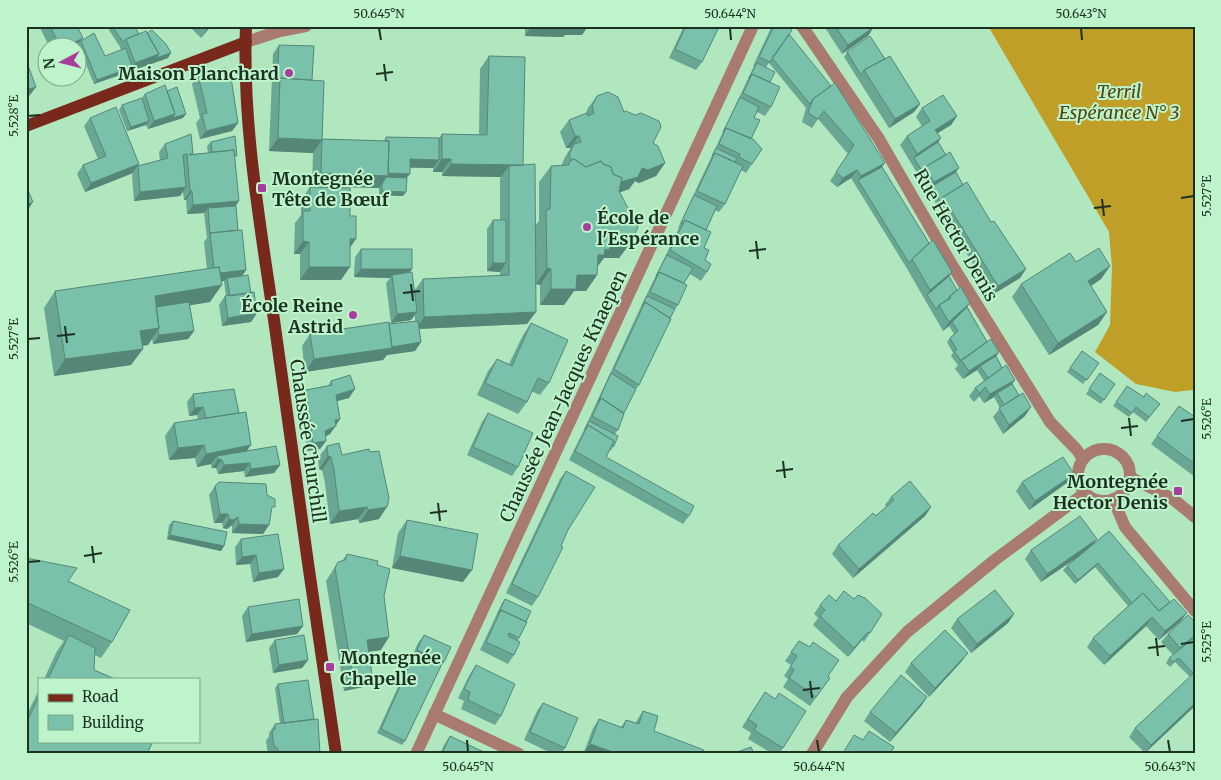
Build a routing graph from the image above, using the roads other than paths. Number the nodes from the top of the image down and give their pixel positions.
1 (246, 26) edge
2 (306, 26) edge
3 (754, 26) edge
4 (802, 26) edge
5 (246, 42) junction
6 (26, 126) edge
7 (1083, 459) junction
8 (1130, 477) junction
9 (1085, 493) junction
10 (1113, 499) junction
11 (1195, 516) edge
12 (1195, 611) edge
13 (434, 714) junction
14 (336, 754) edge
15 (416, 754) edge
16 (519, 754) edge
17 (812, 754) edge

1 - 5 main road, Chaussée Churchill
2 - 5 street
3 - 13 street, Chaussée Jean-Jacques Knaepen
4 - 7 street, Rue Hector Denis
5 - 6 main road
5 - 14 main road, Chaussée Churchill
7 - 8 street
7 - 9 street
8 - 10 street
8 - 11 street
9 - 10 street
9 - 17 street
10 - 12 street
13 - 15 street, Chaussée Jean-Jacques Knaepen
13 - 16 street

